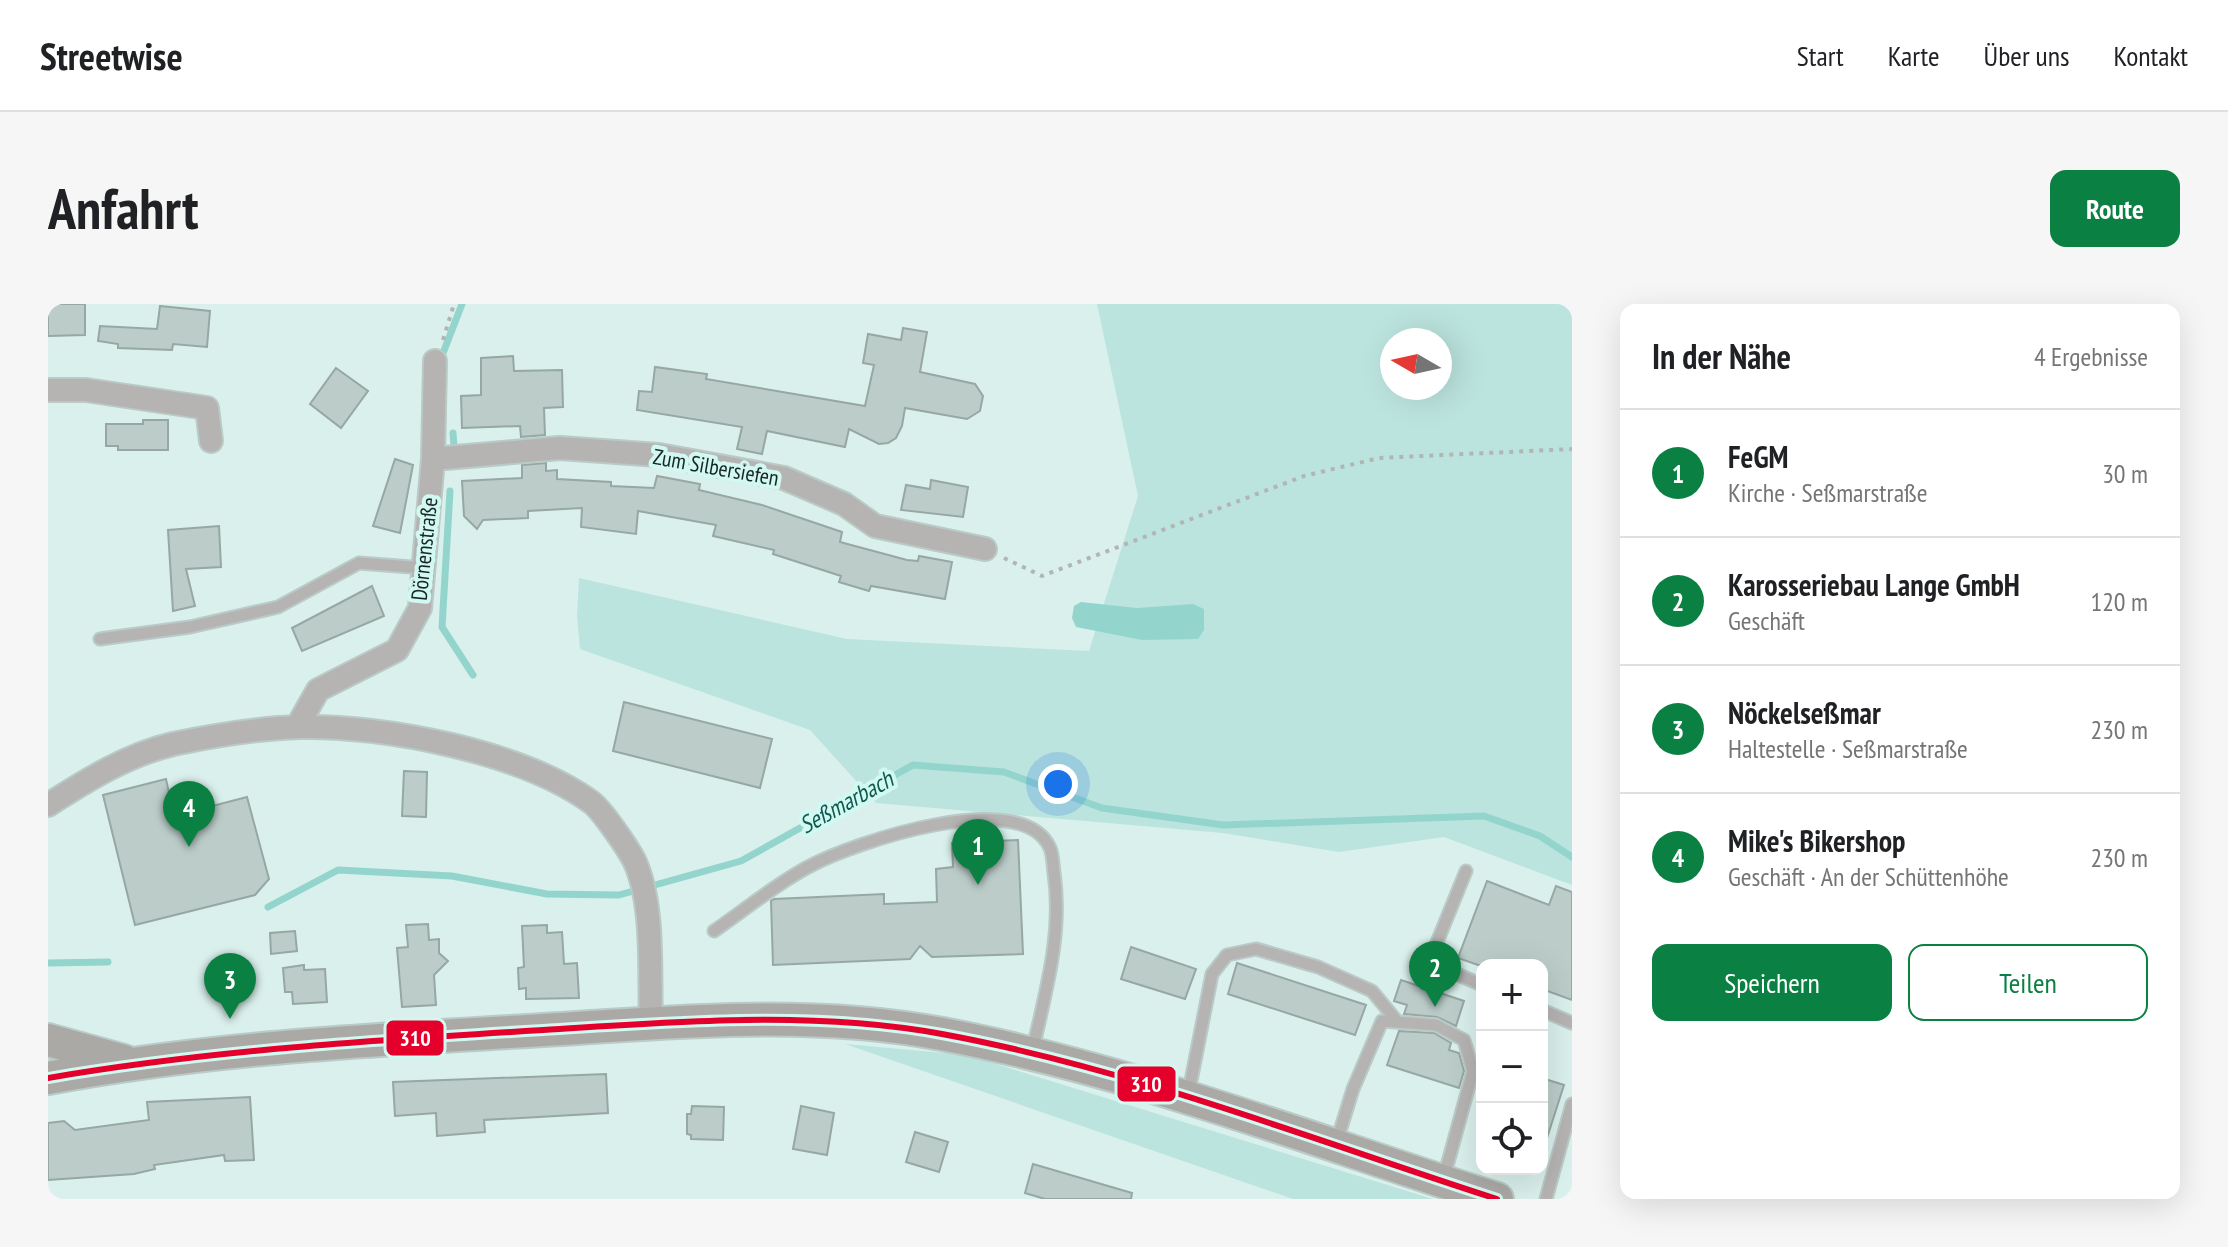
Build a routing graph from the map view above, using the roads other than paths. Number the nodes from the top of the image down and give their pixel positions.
1 (435, 361) road end
2 (48, 390) edge
3 (211, 441) dead end
4 (433, 459) junction
5 (985, 549) road end
6 (424, 568) junction
7 (100, 639) dead end
8 (297, 727) junction
9 (48, 805) edge
10 (1466, 871) dead end
11 (714, 931) dead end
12 (1476, 982) edge
13 (1548, 1013) edge
14 (1396, 1020) junction
15 (651, 1023) junction
16 (1572, 1023) edge
17 (48, 1040) edge
18 (1032, 1053) junction
19 (131, 1062) junction
20 (48, 1078) edge
21 (1188, 1099) junction
22 (1572, 1104) edge
23 (1335, 1146) junction
24 (1443, 1182) junction
25 (1497, 1199) edge
26 (1546, 1199) edge

1 - 4 street, Dörnenstraße
2 - 3 street
4 - 5 street, Zum Silbersiefen
4 - 6 street, Dörnenstraße
6 - 7 lane
6 - 8 street, Dörnenstraße
8 - 9 street
8 - 15 street
10 - 12 lane
11 - 18 lane
13 - 16 lane
14 - 21 lane
14 - 23 lane
14 - 24 lane
15 - 18 main road
15 - 19 main road
17 - 19 main road
18 - 21 main road
19 - 20 main road
21 - 23 main road
22 - 26 lane
23 - 24 main road
24 - 25 main road

